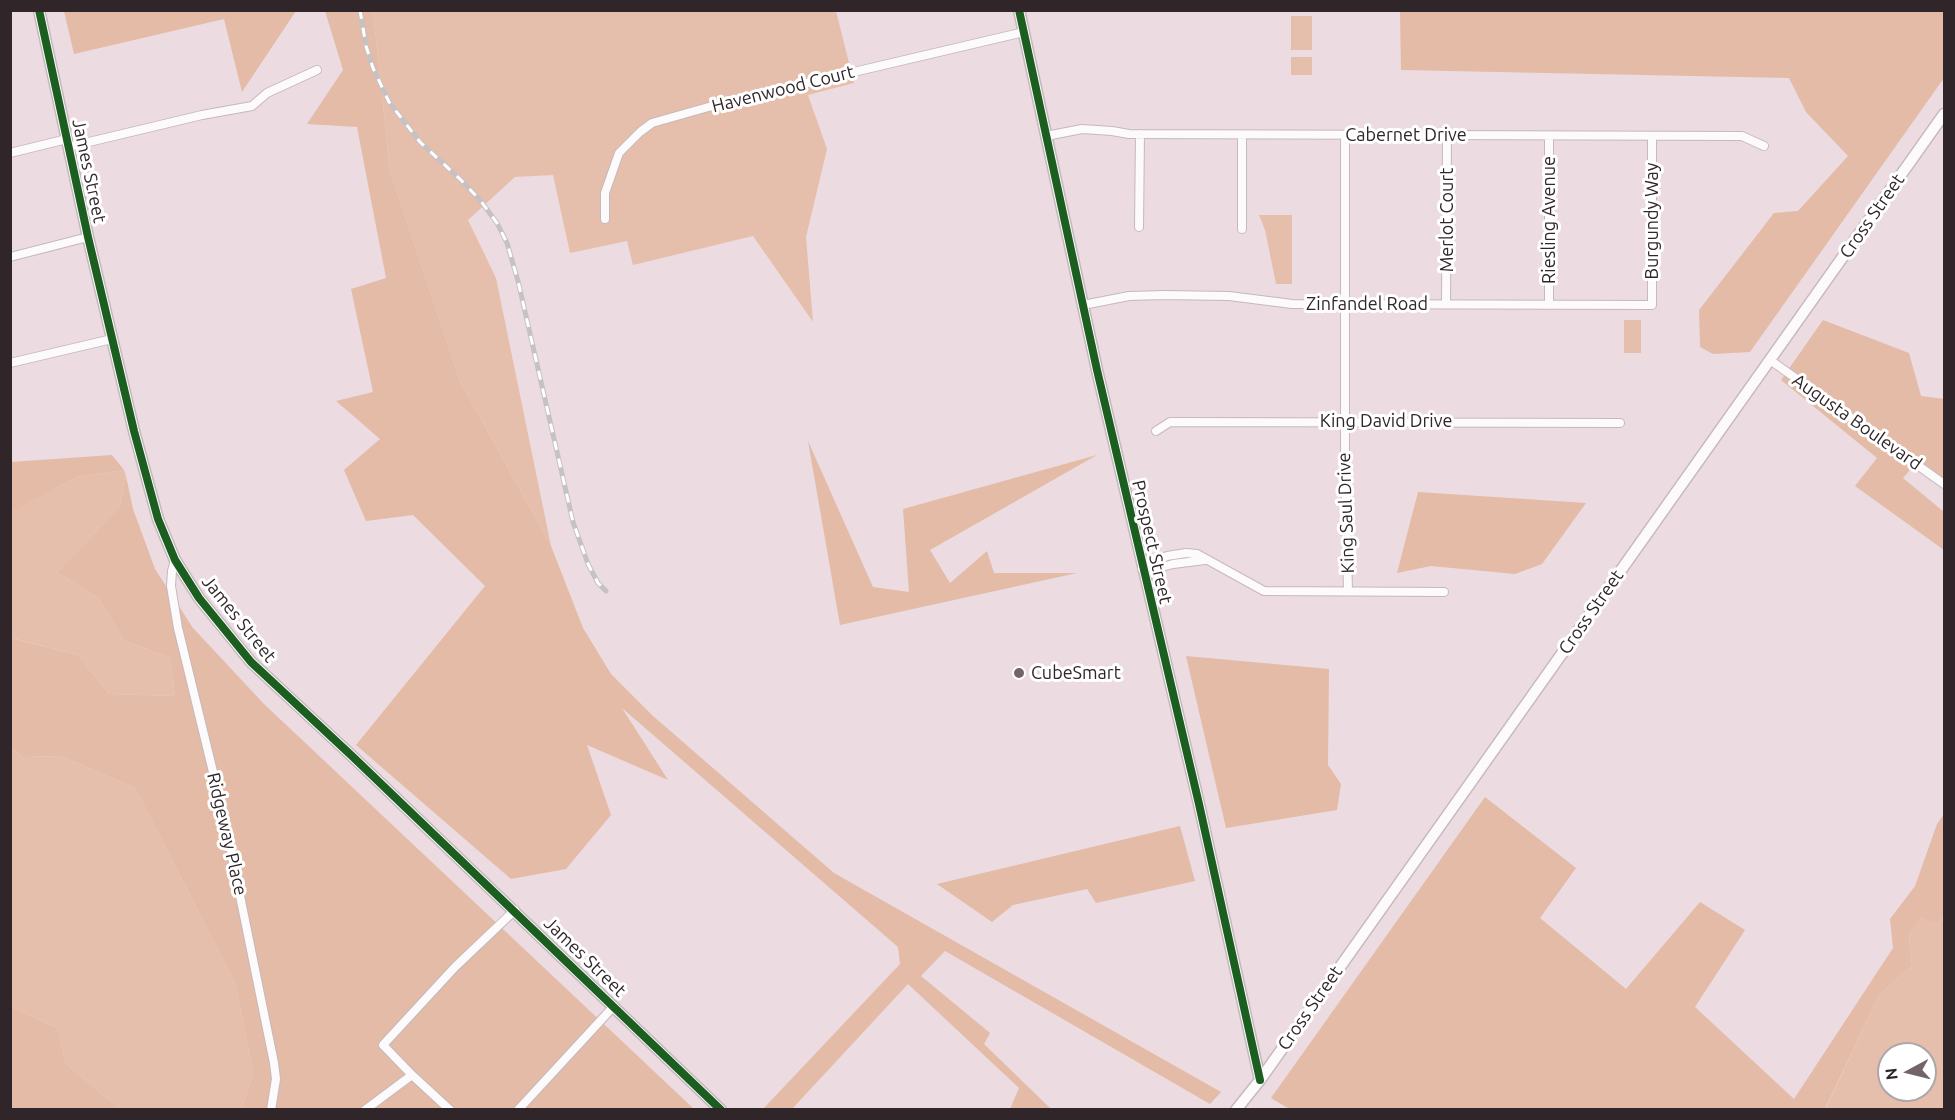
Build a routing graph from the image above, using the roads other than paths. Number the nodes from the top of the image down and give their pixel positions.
1 (39, 10) edge
2 (1019, 10) edge
3 (1024, 32) junction
4 (317, 70) dead end
5 (1944, 114) edge
6 (1140, 134) junction
7 (1242, 135) junction
8 (1345, 135) junction
9 (1447, 135) junction
10 (1046, 136) junction
11 (1549, 136) junction
12 (1652, 136) junction
13 (68, 143) junction
14 (1764, 146) dead end
15 (10, 153) edge
16 (605, 219) dead end
17 (1139, 227) dead end
18 (1242, 229) dead end
19 (88, 237) junction
20 (10, 257) edge
21 (1344, 304) junction
22 (1446, 304) junction
23 (1083, 305) junction
24 (1549, 305) junction
25 (1652, 305) joint
26 (112, 339) junction
27 (1770, 360) junction
28 (10, 363) edge
29 (1344, 421) junction
30 (1620, 423) dead end
31 (1156, 431) dead end
32 (1944, 484) edge
33 (176, 560) junction
34 (1148, 567) junction
35 (1348, 591) junction
36 (1444, 592) dead end
37 (515, 910) junction
38 (614, 1006) junction
39 (412, 1075) junction
40 (1260, 1080) junction
41 (271, 1110) edge
42 (365, 1110) edge
43 (450, 1110) edge
44 (518, 1110) edge
45 (721, 1110) edge
46 (1236, 1110) edge

1 - 13 street, James Street
2 - 3 street, Prospect Street
3 - 10 street, Prospect Street
3 - 16 street, Havenwood Court
4 - 13 street
5 - 27 street, Cross Street
6 - 7 street, Cabernet Drive
6 - 10 street, Cabernet Drive
6 - 17 street
7 - 8 street, Cabernet Drive
7 - 18 street
8 - 9 street, Cabernet Drive
8 - 21 street, King Saul Drive
9 - 11 street, Cabernet Drive
9 - 22 street, Merlot Court
10 - 23 street, Prospect Street
11 - 12 street, Cabernet Drive
11 - 24 street, Riesling Avenue
12 - 14 street, Cabernet Drive
12 - 25 street, Burgundy Way
13 - 15 street
13 - 19 street, James Street
19 - 20 street
19 - 26 street, James Street
21 - 22 street, Zinfandel Road
21 - 23 street, Zinfandel Road
21 - 29 street, King Saul Drive
22 - 24 street, Zinfandel Road
23 - 34 street, Prospect Street
24 - 25 street, Zinfandel Road
26 - 28 street
26 - 33 street, James Street
27 - 32 street, Augusta Boulevard
27 - 40 street, Cross Street
29 - 30 street, King David Drive
29 - 31 street, King David Drive
29 - 35 street, King Saul Drive
33 - 37 street, James Street
33 - 41 street, Ridgeway Place
34 - 35 street
34 - 40 street, Prospect Street
35 - 36 street
37 - 38 street, James Street
37 - 39 street
38 - 44 street
38 - 45 street, James Street
39 - 42 street
39 - 43 street
40 - 46 street, Cross Street

